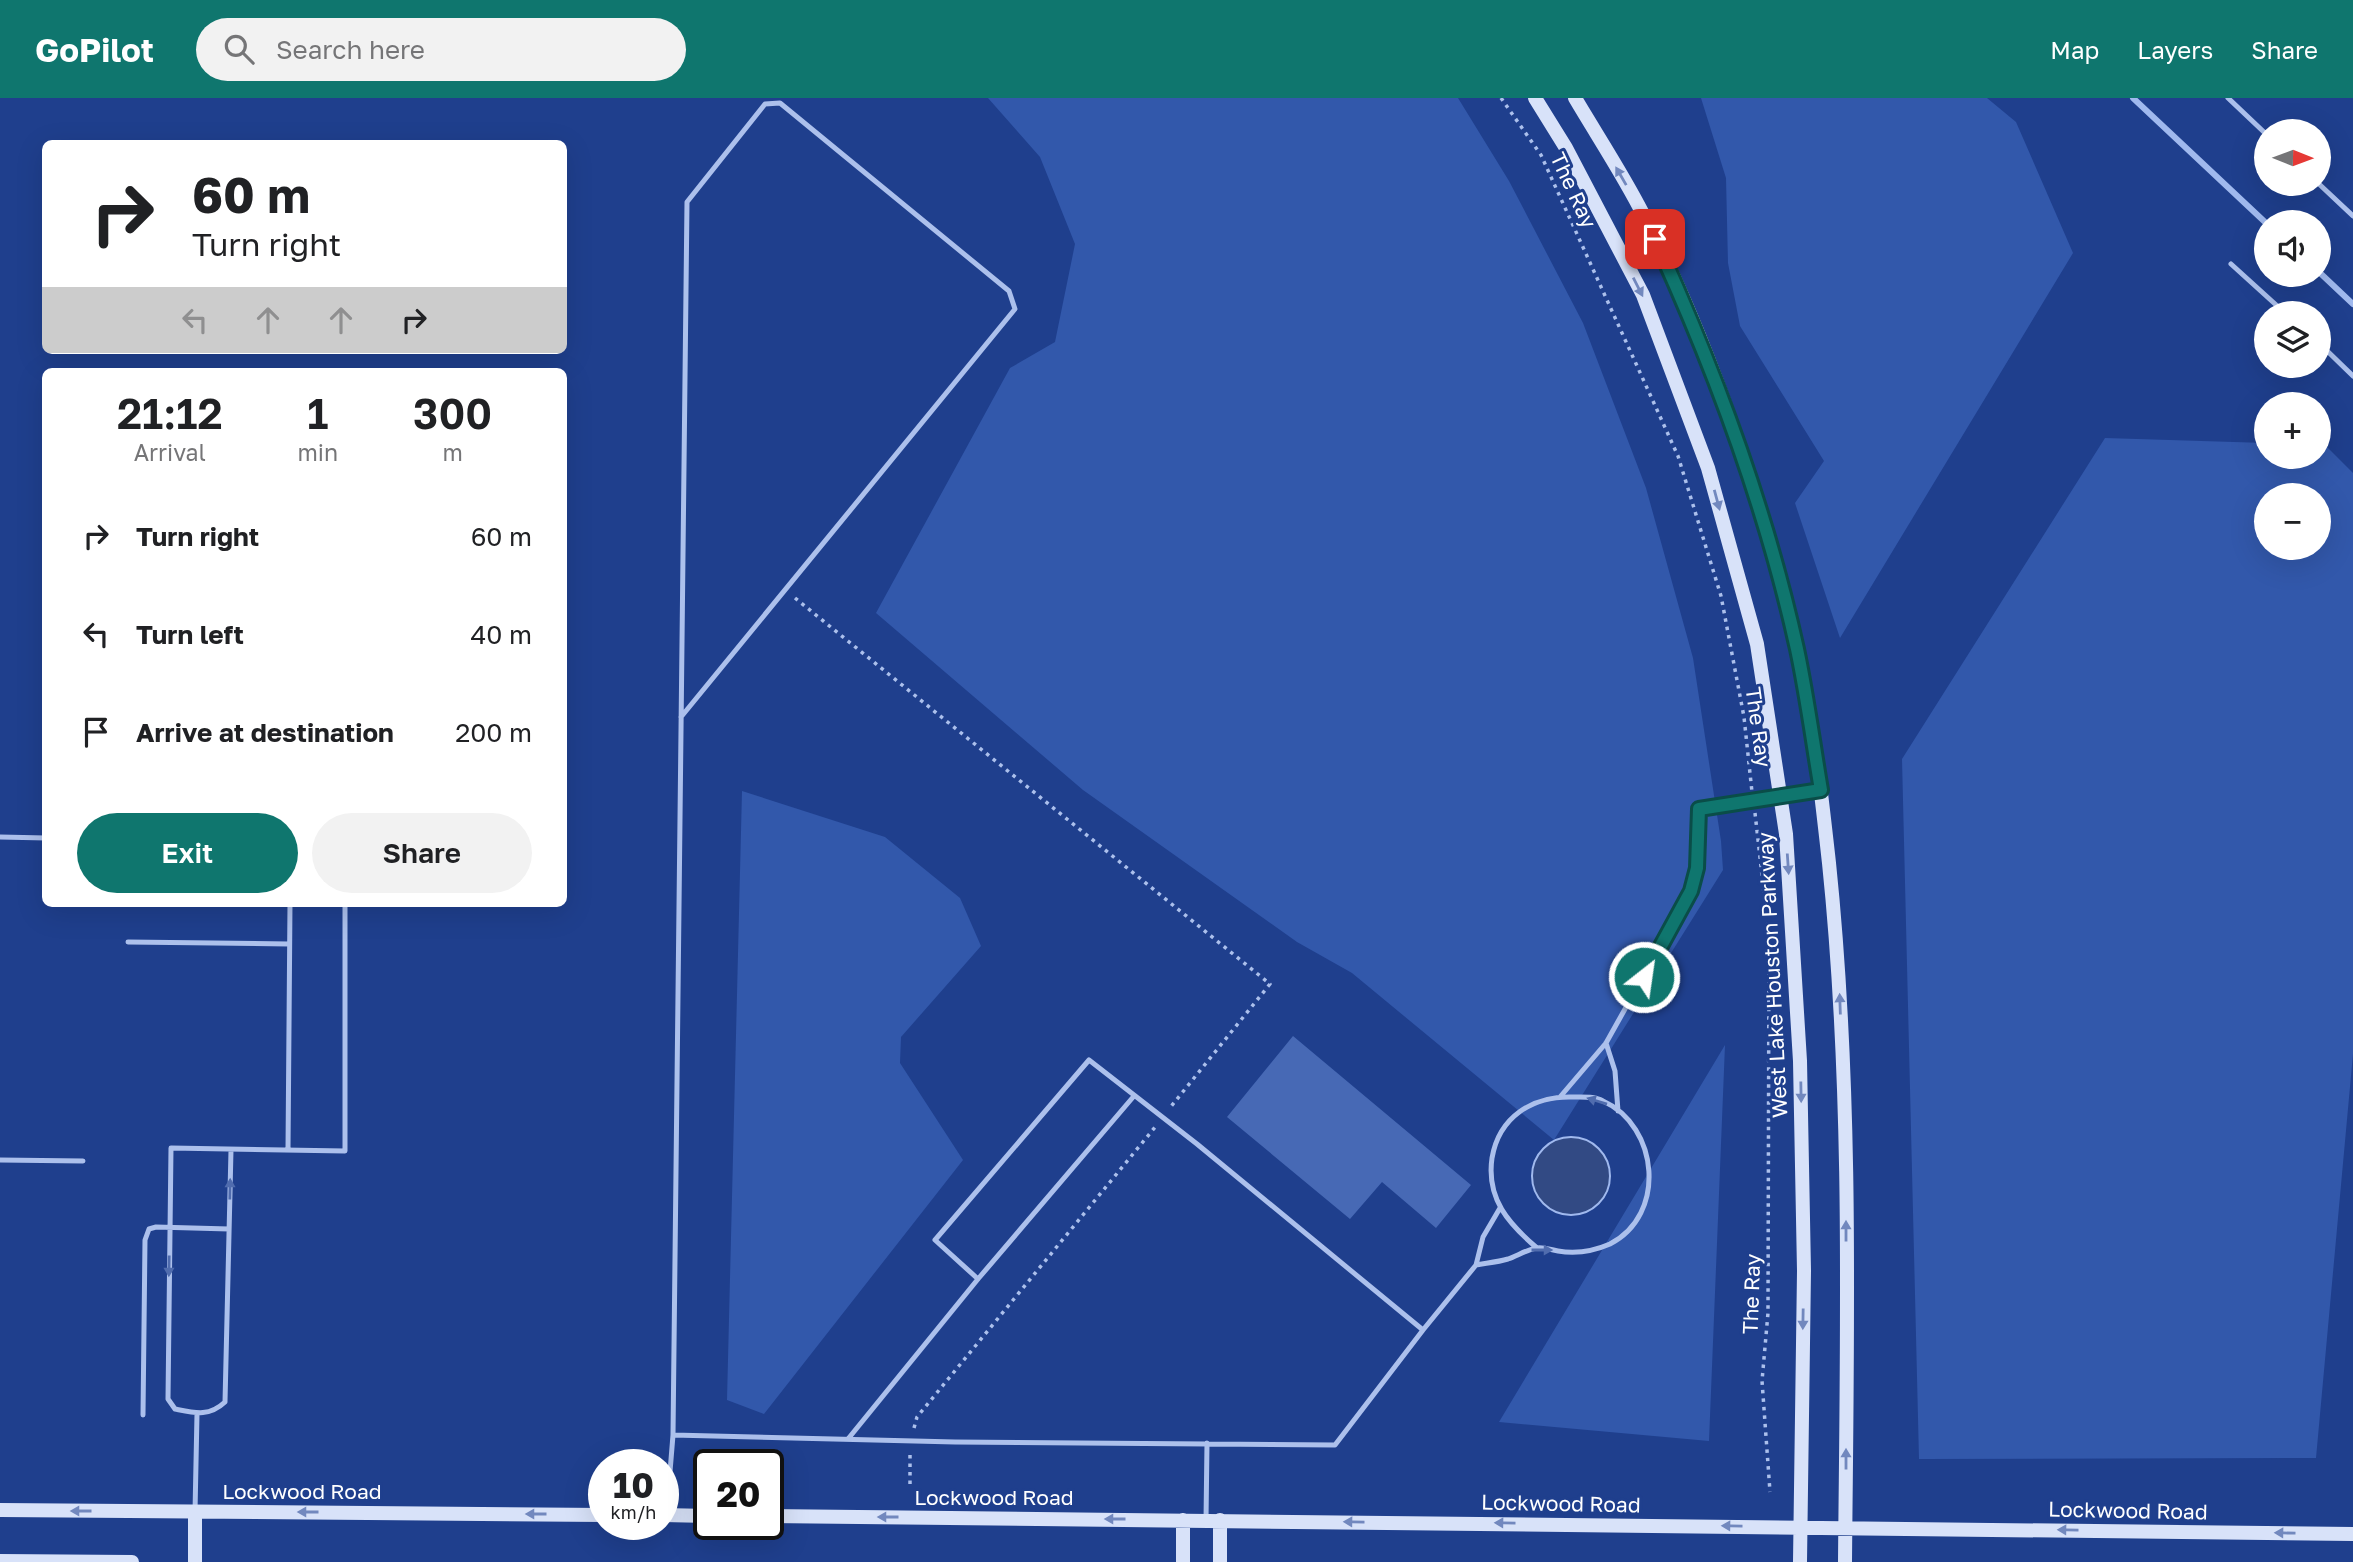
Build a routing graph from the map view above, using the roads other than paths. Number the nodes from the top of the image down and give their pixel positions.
1 (1535, 98) edge
2 (1576, 98) edge
3 (2228, 98) edge
4 (2254, 123) edge
5 (2331, 195) edge
6 (2353, 216) edge
7 (2231, 264) dead end
8 (2271, 301) edge
9 (2331, 355) edge
10 (2353, 376) edge
11 (681, 717) junction
12 (1821, 790) junction
13 (1780, 797) junction
14 (0, 837) edge
15 (42, 838) edge
16 (290, 907) edge
17 (345, 907) edge
18 (128, 942) dead end
19 (289, 944) junction
20 (1606, 1043) junction
21 (1135, 1096) junction
22 (1560, 1097) junction
23 (1618, 1111) junction
24 (231, 1150) junction
25 (288, 1150) junction
26 (0, 1160) edge
27 (83, 1161) dead end
28 (1500, 1208) junction
29 (170, 1227) junction
30 (229, 1229) junction
31 (1538, 1248) junction
32 (1476, 1265) junction
33 (978, 1279) junction
34 (1423, 1330) junction
35 (197, 1414) junction
36 (143, 1415) dead end
37 (673, 1435) junction
38 (848, 1439) junction
39 (1207, 1443) junction
40 (672, 1449) edge
41 (0, 1510) edge
42 (195, 1512) junction
43 (588, 1515) edge
44 (784, 1516) edge
45 (1184, 1520) junction
46 (1213, 1520) junction
47 (1801, 1527) junction
48 (1845, 1527) junction
49 (2353, 1534) edge
50 (0, 1561) edge
51 (132, 1562) edge
52 (195, 1562) edge
53 (1183, 1562) edge
54 (1220, 1562) edge
55 (1800, 1562) edge
56 (1844, 1562) edge

1 -> 13 main road, West Lake Houston Parkway
12 -> 2 main road
3 - 4 lane
5 - 6 lane
7 - 8 lane
9 - 10 lane
11 - 11 lane
11 - 37 lane
12 - 13 street
48 -> 12 main road
13 - 20 lane
13 -> 47 main road, West Lake Houston Parkway
14 - 15 lane
16 - 19 lane
17 - 25 lane
18 - 19 lane
19 - 25 lane
20 - 22 lane
20 - 23 lane
21 - 33 lane
21 - 33 lane
21 - 34 lane
23 -> 22 lane
22 - 28 lane
31 -> 23 lane
24 - 25 lane
24 - 29 lane
30 -> 24 lane
26 - 27 lane
28 - 31 lane
28 - 32 lane
29 - 30 lane
29 -> 35 lane
29 - 36 lane
30 - 35 lane
31 - 32 lane
32 - 34 lane
33 - 38 lane
34 - 39 lane
35 - 42 lane
37 - 38 lane
37 - 40 lane
38 - 39 lane
39 - 46 lane
42 -> 41 main road, Lockwood Road
43 -> 42 main road, Lockwood Road
42 - 52 main road
45 -> 44 main road, Lockwood Road
45 - 46 main road, Lockwood Road
45 - 53 main road
47 -> 46 main road, Lockwood Road
46 - 54 main road
47 - 48 main road, Lockwood Road
47 - 55 main road, West Lake Houston Parkway
49 -> 48 main road, Lockwood Road
48 - 56 main road
50 - 51 main road

